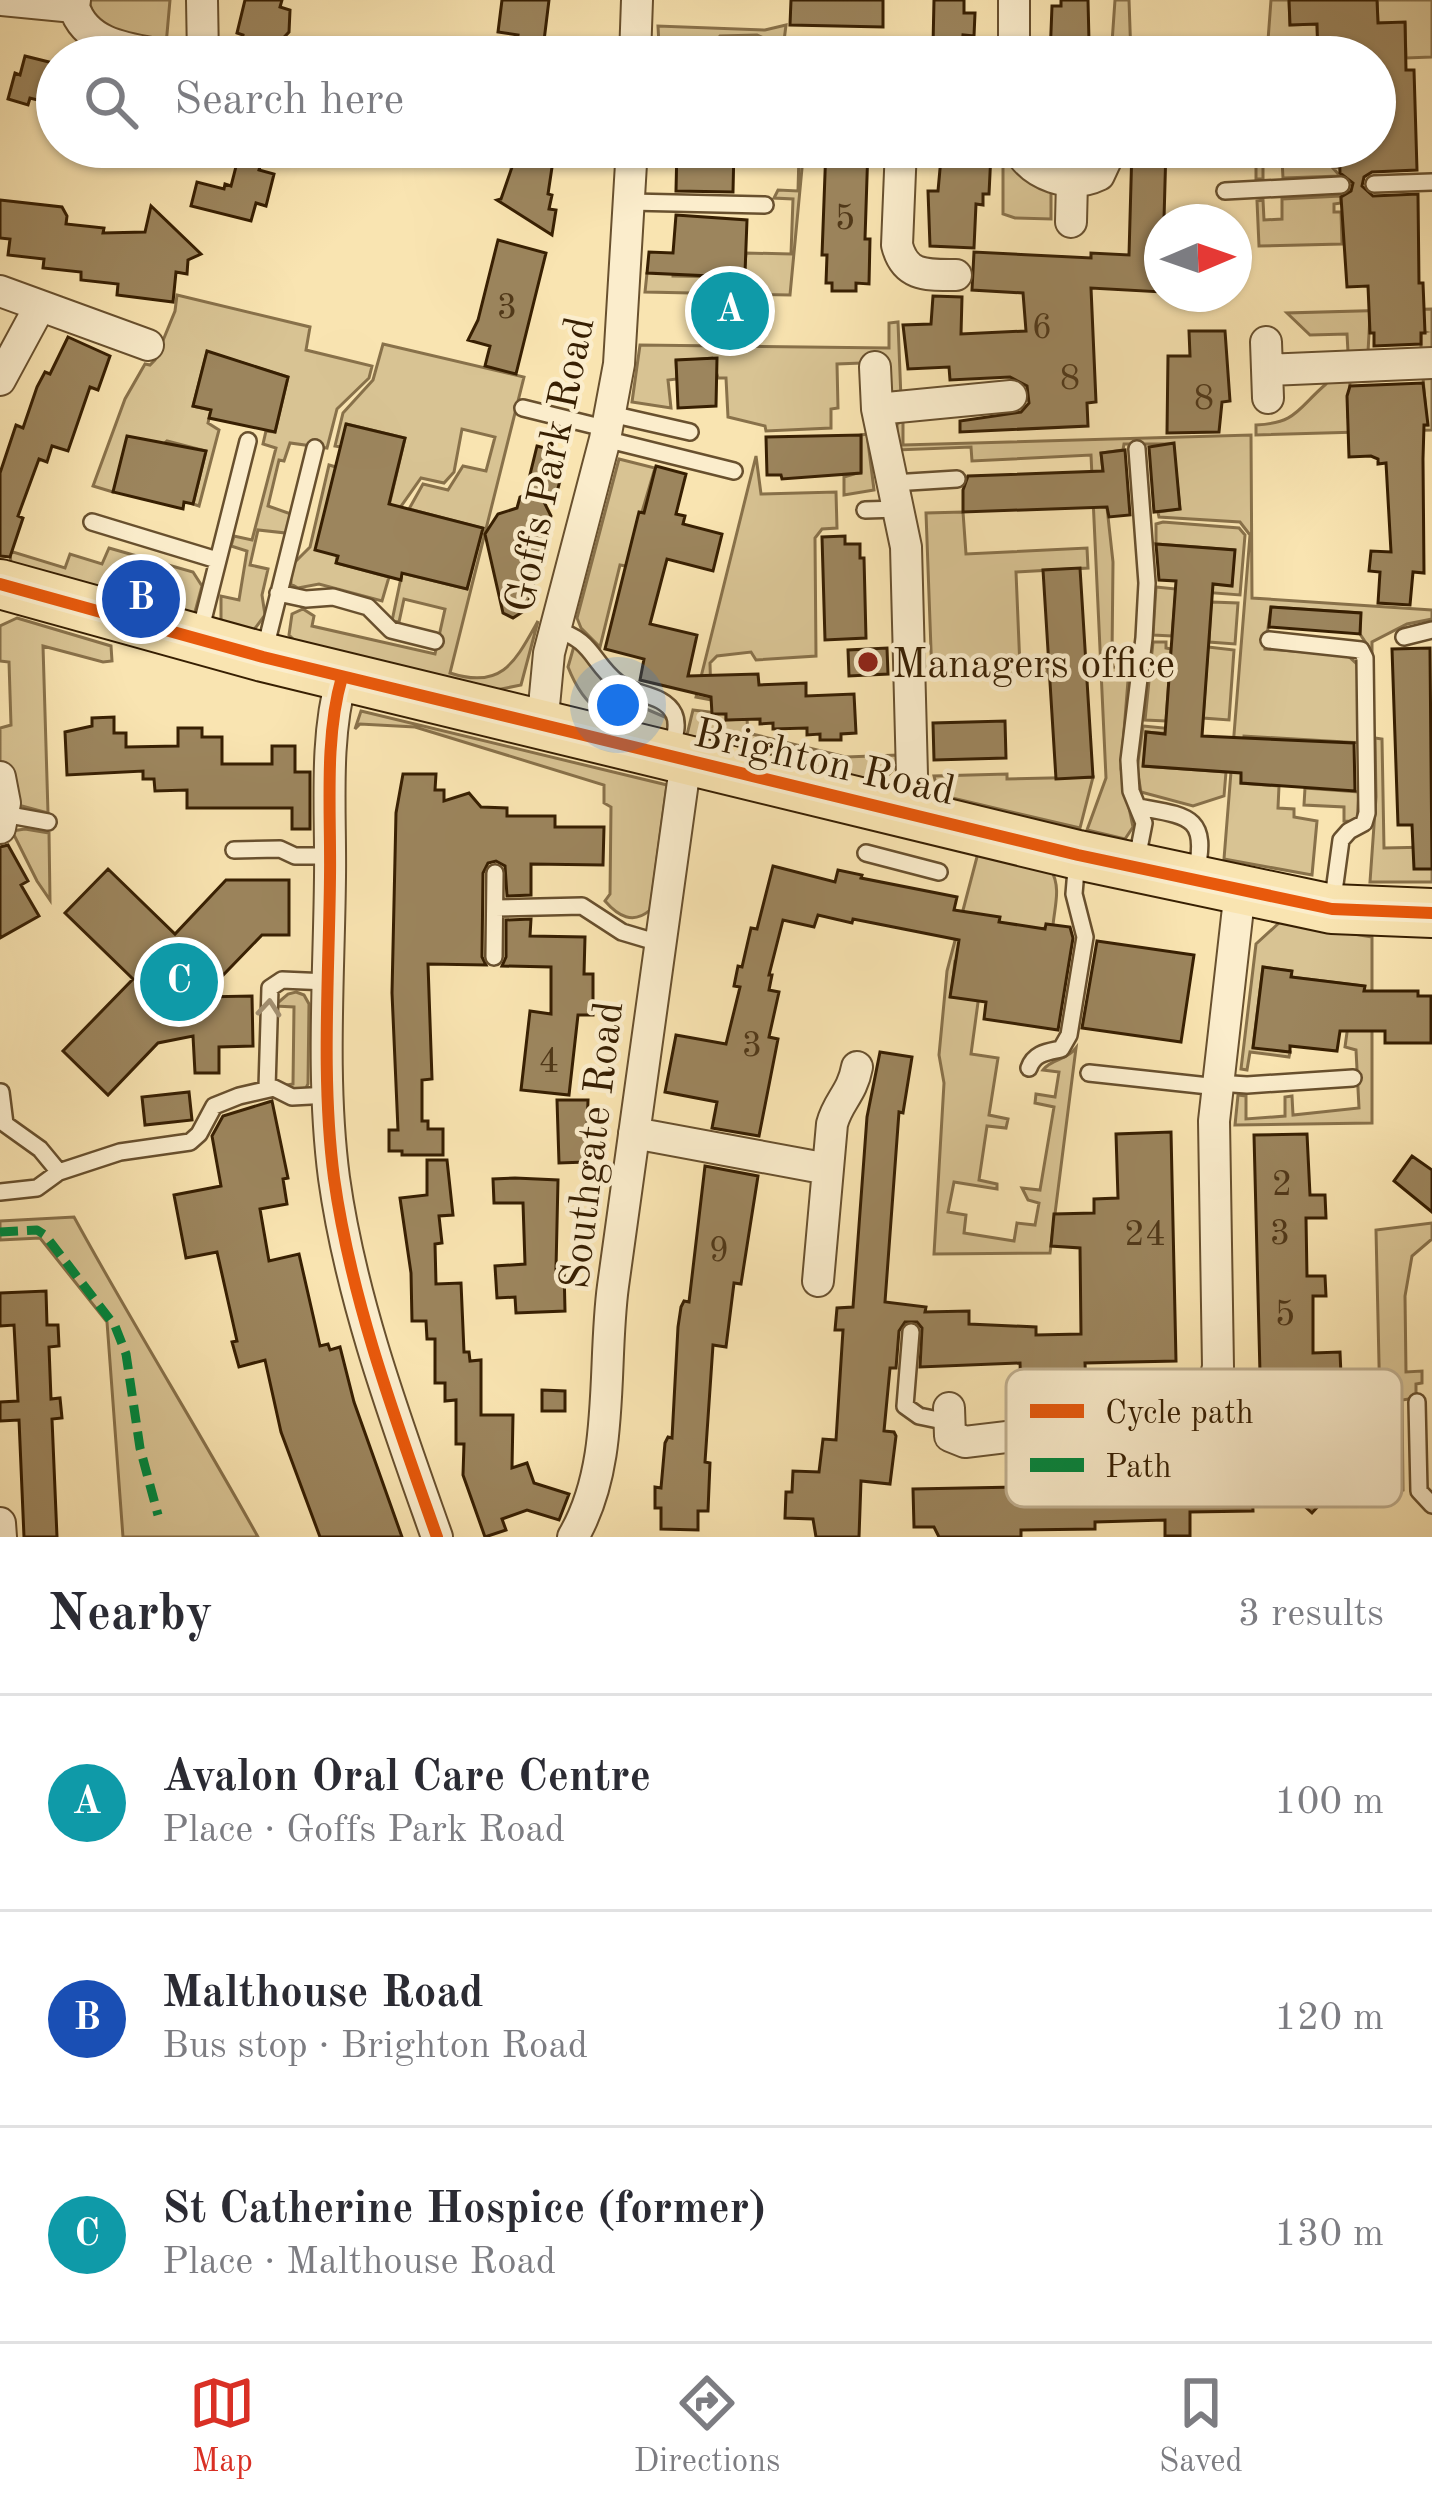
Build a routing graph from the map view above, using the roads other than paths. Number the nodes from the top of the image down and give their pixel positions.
1 (2, 0) edge
2 (202, 0) edge
3 (637, 0) edge
4 (1014, 0) edge
5 (74, 4) edge
6 (0, 26) edge
7 (95, 36) edge
8 (202, 36) edge
9 (636, 36) edge
10 (1014, 36) edge
11 (631, 168) edge
12 (901, 168) edge
13 (1036, 168) edge
14 (1102, 168) edge
15 (1072, 181) junction
16 (1432, 182) edge
17 (1374, 184) dead end
18 (1341, 185) dead end
19 (1225, 191) dead end
20 (630, 202) junction
21 (765, 205) dead end
22 (1071, 222) dead end
23 (956, 274) dead end
24 (0, 291) edge
25 (40, 306) junction
26 (148, 346) dead end
27 (1427, 363) edge
28 (875, 367) dead end
29 (1267, 370) dead end
30 (0, 380) edge
31 (1011, 397) dead end
32 (523, 408) dead end
33 (877, 409) junction
34 (608, 428) junction
35 (690, 432) dead end
36 (248, 441) dead end
37 (316, 448) dead end
38 (1137, 449) dead end
39 (734, 471) dead end
40 (957, 479) dead end
41 (896, 496) junction
42 (865, 510) dead end
43 (92, 522) dead end
44 (217, 560) junction
45 (0, 584) edge
46 (278, 593) junction
47 (555, 630) junction
48 (1432, 630) edge
49 (1404, 637) dead end
50 (199, 640) junction
51 (1269, 640) dead end
52 (435, 641) dead end
53 (262, 657) junction
54 (342, 677) junction
55 (542, 727) junction
56 (678, 759) junction
57 (0, 777) edge
58 (1139, 807) junction
59 (2, 821) edge
60 (48, 822) dead end
61 (908, 832) junction
62 (234, 850) dead end
63 (866, 853) dead end
64 (1078, 855) junction
65 (331, 856) junction
66 (1136, 867) junction
67 (939, 872) dead end
68 (495, 873) dead end
69 (1217, 886) junction
70 (494, 908) junction
71 (1332, 909) junction
72 (1432, 913) edge
73 (659, 943) junction
74 (494, 957) dead end
75 (328, 982) junction
76 (857, 1067) dead end
77 (1029, 1068) dead end
78 (1089, 1073) dead end
79 (1353, 1078) dead end
80 (1218, 1085) junction
81 (266, 1088) junction
82 (1, 1092) edge
83 (329, 1095) junction
84 (634, 1133) junction
85 (828, 1169) junction
86 (58, 1172) junction
87 (0, 1192) edge
88 (818, 1281) dead end
89 (910, 1332) dead end
90 (1217, 1369) edge
91 (1417, 1402) dead end
92 (948, 1415) joint
93 (1006, 1438) edge
94 (1432, 1504) edge
95 (0, 1523) edge
96 (1, 1537) edge
97 (437, 1537) edge
98 (573, 1537) edge

1 - 5 street
1 - 6 street
2 - 8 street
3 - 9 street
4 - 10 street
5 - 7 street
11 - 20 street, Goffs Park Road
12 - 23 street
13 - 15 street
14 - 15 street
15 - 22 street
16 - 17 lane
18 - 19 lane
20 - 21 lane
20 - 34 street, Goffs Park Road
24 - 25 street
25 - 26 street
25 - 30 street
27 - 29 street
28 - 33 street
31 - 33 street
32 - 34 lane
33 - 41 street
34 - 35 lane
34 - 39 lane
34 - 47 street, Goffs Park Road
36 - 44 lane
37 - 46 lane
38 - 58 lane
40 - 41 lane
41 - 42 lane
41 - 61 street
43 - 44 lane
44 - 50 lane
45 - 50 main road, Brighton Road
46 - 52 lane
46 - 53 lane
47 - 55 street, Goffs Park Road
47 - 56 lane
48 - 49 lane
50 - 53 main road, Brighton Road
51 - 71 lane
53 - 54 main road, Brighton Road
54 - 55 main road, Brighton Road
54 - 65 street
55 - 56 main road, Brighton Road
56 - 61 main road, Brighton Road
56 - 73 street, Southgate Road
57 - 59 street
58 - 66 lane
58 - 69 lane
59 - 60 lane
61 - 63 lane
61 - 64 main road, Brighton Road
61 - 67 lane
62 - 65 lane
64 - 66 main road, Brighton Road
64 - 77 lane
65 - 75 street
66 - 69 main road, Brighton Road
68 - 70 lane
69 - 71 main road, Brighton Road
69 - 80 street
70 - 73 lane
70 - 74 lane
71 - 72 main road, Brighton Road
73 - 84 street, Southgate Road
81 -> 75 lane
75 - 83 street
76 - 85 street
78 - 80 lane
79 - 80 lane
80 - 90 street
81 - 83 lane
81 - 86 lane
82 - 86 lane
83 - 97 street
84 - 85 street
84 - 98 street, Southgate Road
85 - 88 street
86 - 87 lane
89 - 92 lane
91 - 94 lane
92 - 93 street
95 - 96 street

